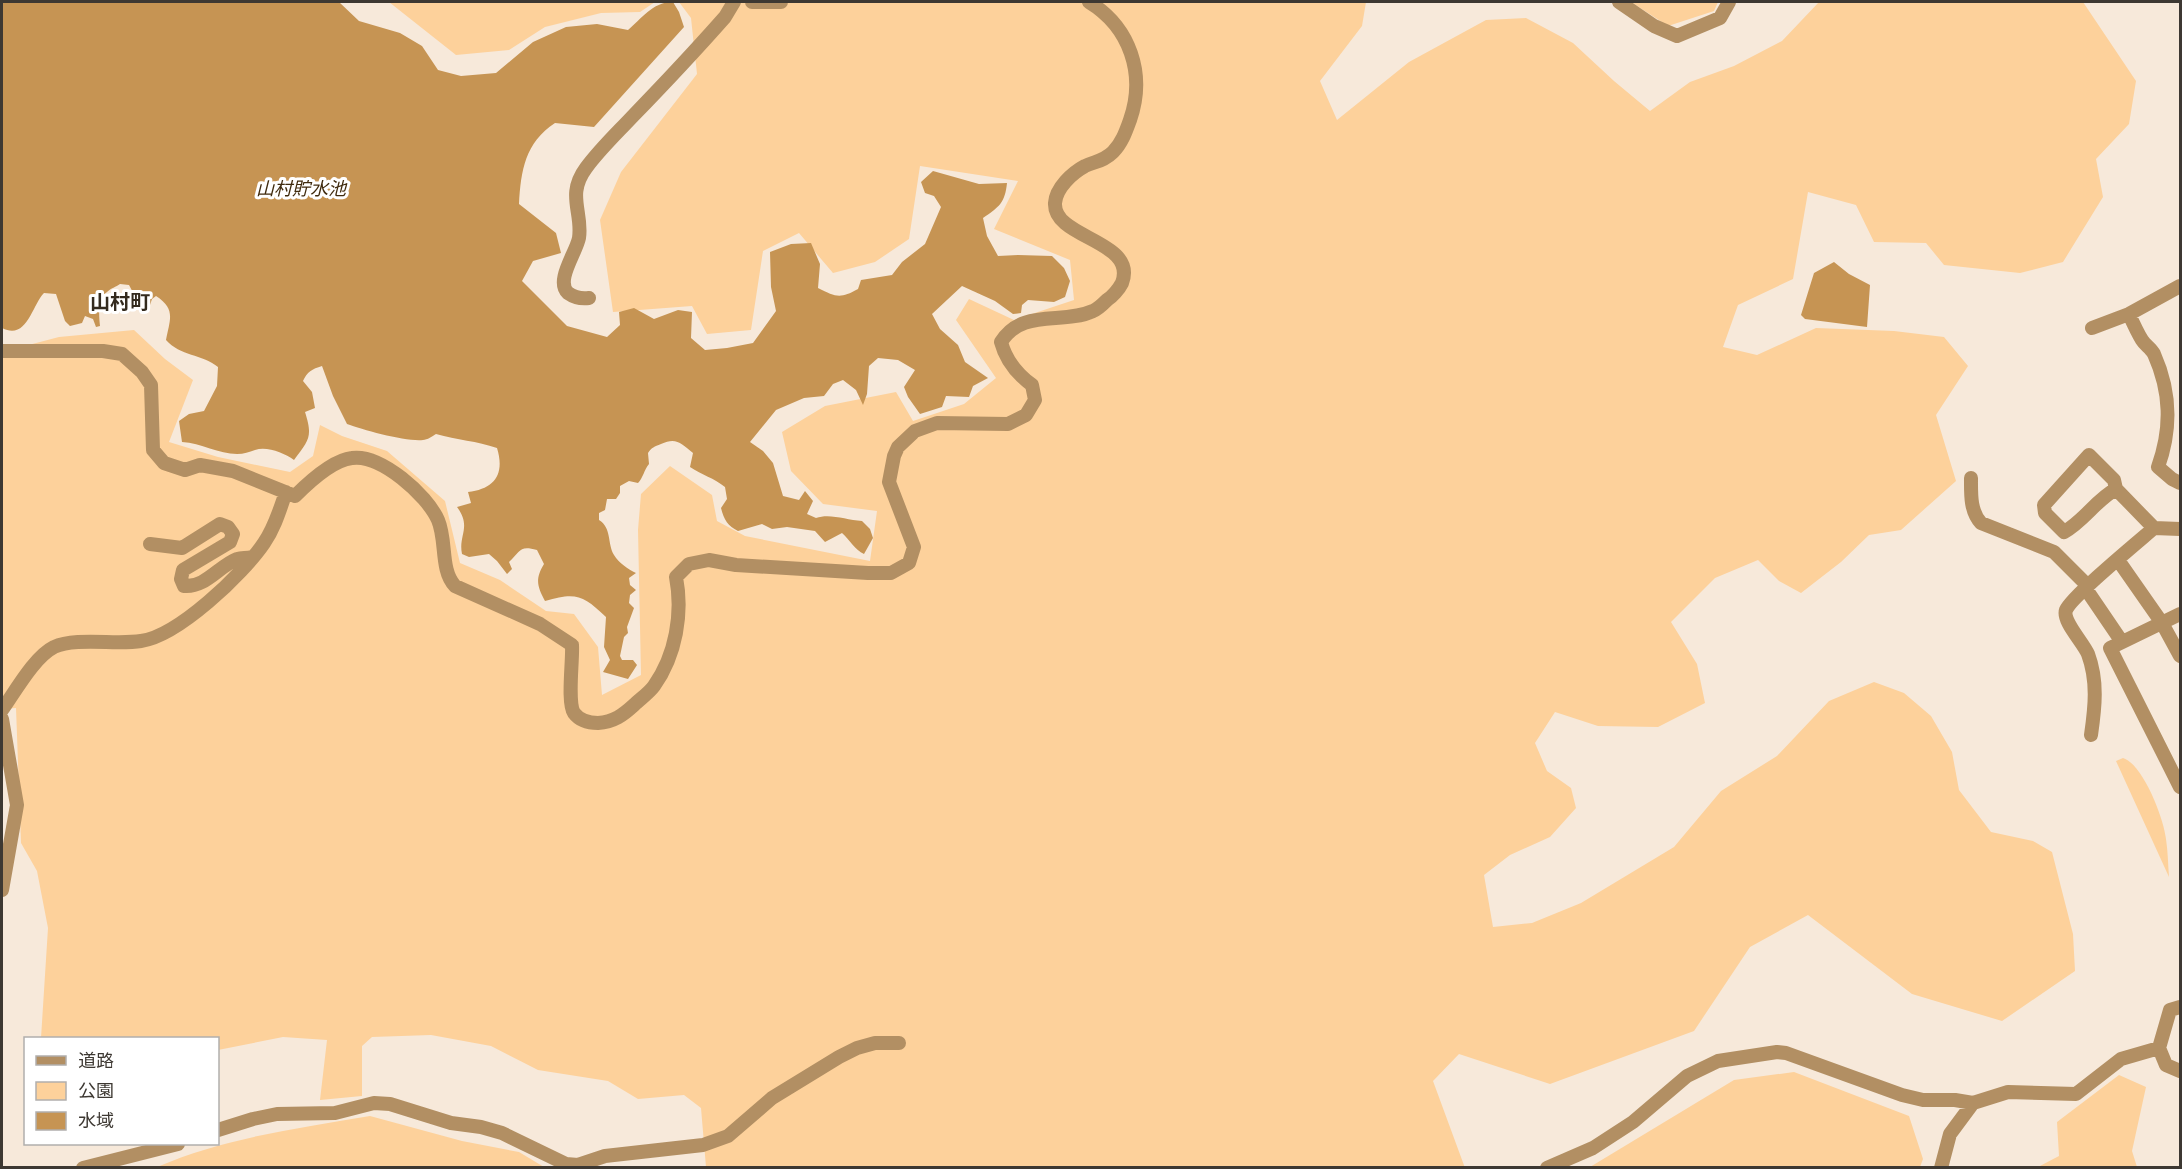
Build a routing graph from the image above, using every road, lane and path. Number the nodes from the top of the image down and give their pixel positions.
1 (734, 2) edge
2 (753, 2) edge
3 (781, 2) edge
4 (1089, 2) edge
5 (1619, 2) edge
6 (1730, 2) edge
7 (2181, 286) edge
8 (590, 298) dead end
9 (2129, 314) junction
10 (2092, 328) dead end
11 (2, 351) edge
12 (1971, 478) dead end
13 (2181, 483) edge
14 (2115, 489) junction
15 (286, 492) junction
16 (2154, 528) junction
17 (2181, 529) edge
18 (2064, 532) junction
19 (150, 544) dead end
20 (2049, 549) junction
21 (252, 557) junction
22 (2118, 560) junction
23 (2087, 587) junction
24 (2181, 614) edge
25 (2163, 622) junction
26 (2122, 642) junction
27 (2181, 656) edge
28 (2, 710) edge
29 (2, 719) edge
30 (2091, 735) dead end
31 (2175, 761) edge
32 (2181, 787) edge
33 (2, 890) edge
34 (2181, 1007) edge
35 (899, 1043) dead end
36 (2159, 1048) junction
37 (2181, 1071) edge
38 (1973, 1103) junction
39 (219, 1130) edge
40 (170, 1145) edge
41 (83, 1167) edge
42 (1547, 1167) edge
43 (1941, 1167) edge

1 - 8 street
2 - 3 street
4 - 15 street
5 - 6 street
7 - 9 street
9 - 10 street
9 - 13 street
11 - 15 street
12 - 20 street
14 - 16 street
14 - 18 street
14 - 18 street
15 - 21 street
16 - 17 street
16 - 22 street
18 - 20 street
19 - 21 street
20 - 23 street
21 - 28 street
22 - 23 street
22 - 25 street
23 - 26 street
23 - 30 street
24 - 25 street
25 - 26 street
25 - 27 street
26 - 31 street
29 - 33 street
31 - 32 street
34 - 36 street
35 - 39 street
36 - 37 street
36 - 38 street
38 - 42 street
38 - 43 street
40 - 41 street

